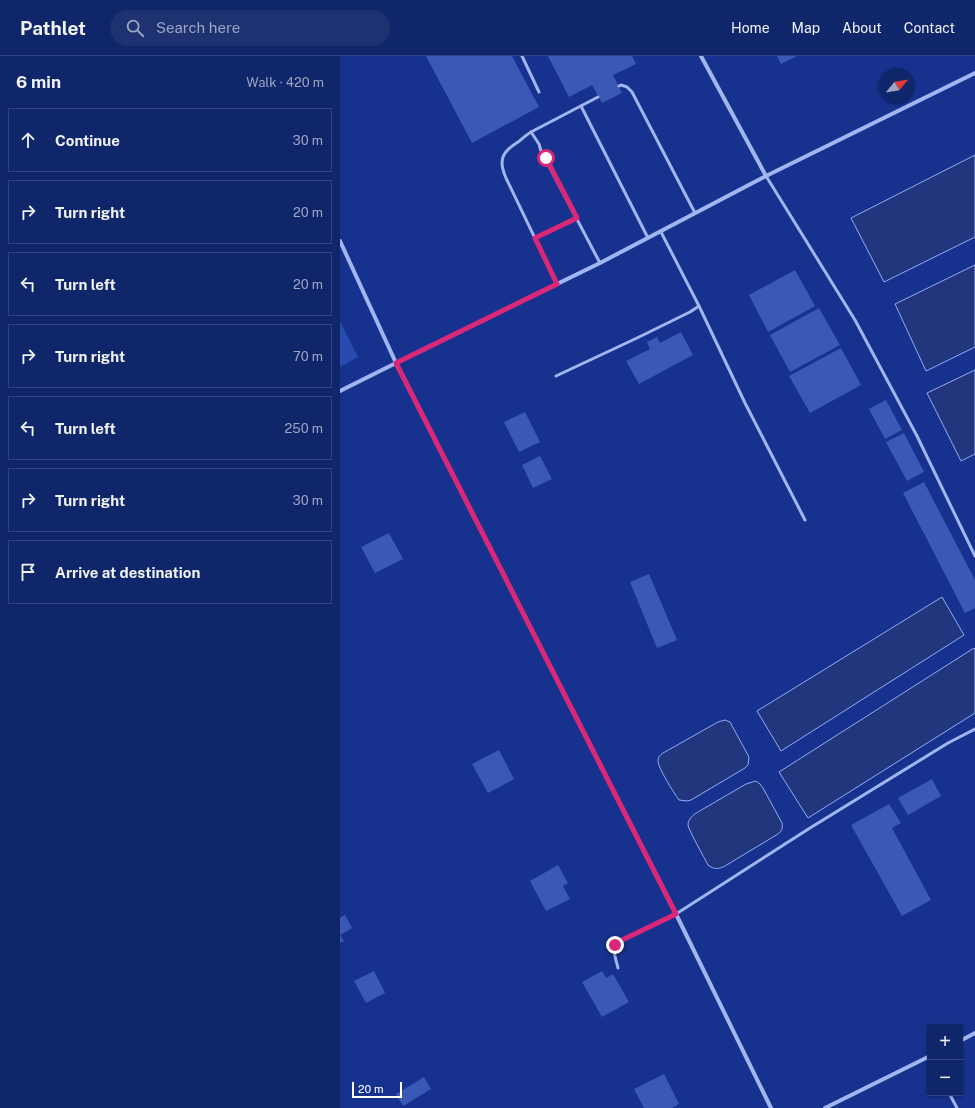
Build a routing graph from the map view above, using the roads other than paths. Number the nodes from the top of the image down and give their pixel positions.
1 (522, 56) edge
2 (701, 56) edge
3 (975, 73) edge
4 (619, 86) dead end
5 (539, 92) dead end
6 (598, 97) dead end
7 (581, 106) junction
8 (531, 132) junction
9 (766, 176) junction
10 (695, 214) junction
11 (577, 218) junction
12 (661, 232) junction
13 (535, 238) junction
14 (648, 238) junction
15 (340, 241) edge
16 (600, 263) junction
17 (557, 284) junction
18 (699, 306) junction
19 (396, 363) junction
20 (556, 376) dead end
21 (340, 391) edge
22 (805, 520) dead end
23 (975, 556) edge
24 (975, 729) edge
25 (676, 914) junction
26 (618, 968) dead end
27 (975, 1033) edge
28 (963, 1039) edge
29 (927, 1057) edge
30 (951, 1096) edge
31 (771, 1108) edge
32 (824, 1108) edge
33 (957, 1108) edge

1 - 5 lane
2 - 9 street
3 - 9 street
4 - 10 lane
6 - 7 lane
7 - 8 lane
7 - 14 lane
8 - 11 lane
8 - 13 lane
9 - 10 street
9 - 23 lane
10 - 12 street
11 - 13 lane
11 - 16 lane
12 - 14 street
12 - 18 lane
13 - 17 lane
14 - 16 street
15 - 19 street
16 - 17 street
17 - 19 street
18 - 20 lane
18 - 22 lane
19 - 21 street
19 - 25 street
24 - 25 lane
25 - 26 lane
25 - 31 street
27 - 28 street
29 - 32 street
30 - 33 lane

